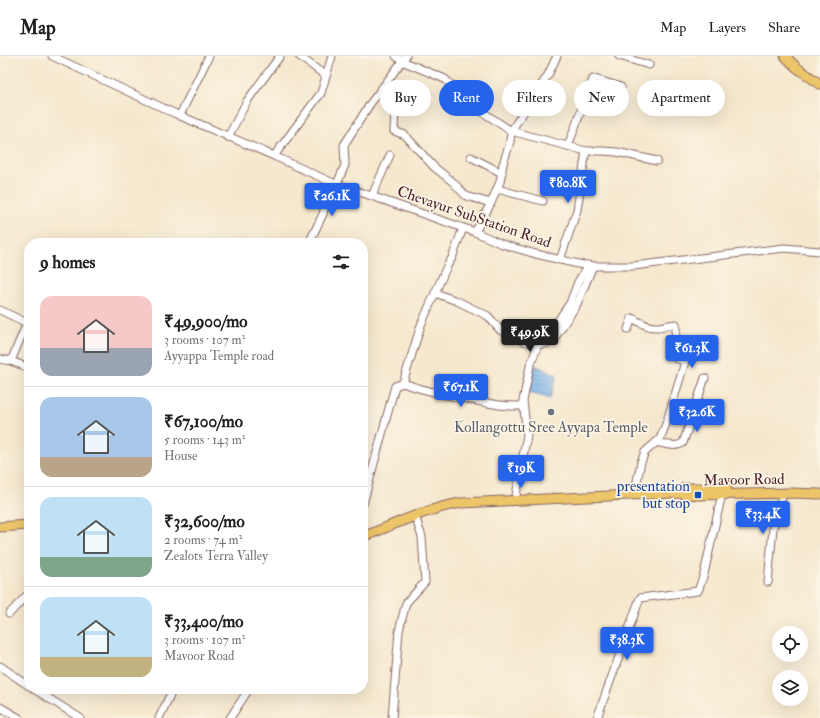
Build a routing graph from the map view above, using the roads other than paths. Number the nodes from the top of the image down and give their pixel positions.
1 (52, 56) edge
2 (209, 56) edge
3 (280, 56) edge
4 (299, 56) edge
5 (332, 56) edge
6 (556, 56) edge
7 (619, 56) edge
8 (785, 56) edge
9 (61, 58) edge
10 (401, 58) edge
11 (649, 66) dead end
12 (326, 76) junction
13 (387, 80) edge
14 (820, 84) edge
15 (380, 91) edge
16 (180, 115) junction
17 (395, 116) edge
18 (579, 116) edge
19 (511, 131) junction
20 (228, 137) junction
21 (568, 146) junction
22 (586, 151) junction
23 (390, 155) dead end
24 (274, 156) junction
25 (472, 157) dead end
26 (657, 161) dead end
27 (502, 173) junction
28 (334, 183) junction
29 (497, 189) junction
30 (372, 196) junction
31 (543, 201) dead end
32 (491, 203) junction
33 (463, 228) junction
34 (475, 232) junction
35 (311, 238) edge
36 (820, 251) edge
37 (560, 260) junction
38 (591, 266) junction
39 (435, 293) junction
40 (0, 310) edge
41 (24, 321) edge
42 (628, 328) dead end
43 (24, 332) edge
44 (0, 359) edge
45 (11, 361) junction
46 (24, 366) edge
47 (705, 378) dead end
48 (403, 383) junction
49 (523, 406) junction
50 (656, 442) junction
51 (368, 486) edge
52 (820, 489) edge
53 (635, 491) junction
54 (783, 493) junction
55 (722, 494) junction
56 (820, 494) edge
57 (516, 495) junction
58 (415, 516) junction
59 (24, 525) edge
60 (0, 527) edge
61 (24, 530) edge
62 (368, 530) edge
63 (0, 532) edge
64 (368, 535) edge
65 (768, 582) dead end
66 (24, 599) edge
67 (9, 614) dead end
68 (0, 666) edge
69 (24, 683) edge
70 (42, 694) edge
71 (171, 694) edge
72 (247, 694) edge
73 (0, 708) edge
74 (19, 718) edge
75 (80, 718) edge
76 (159, 718) edge
77 (230, 718) edge
78 (392, 718) edge
79 (598, 718) edge

1 - 9 street, Chevayur SubStation Road
2 - 16 street
3 - 20 street
4 - 12 street
5 - 12 street
6 - 19 street
7 - 11 street
8 - 14 main road
9 - 16 street, Chevayur SubStation Road
10 - 13 street
10 - 19 street
12 - 24 street
15 - 28 street
16 - 20 street, Chevayur SubStation Road
17 - 32 street
18 - 21 street
19 - 21 street
19 - 27 street
20 - 24 street, Chevayur SubStation Road
21 - 22 street
22 - 26 street
22 - 37 street
23 - 30 street
24 - 28 street, Chevayur SubStation Road
25 - 27 street
27 - 29 street
28 - 30 street, Chevayur SubStation Road
28 - 35 street
29 - 31 street
29 - 32 street
30 - 33 street, Chevayur SubStation Road
32 - 34 street
33 - 34 street, Chevayur SubStation Road
33 - 39 street
34 - 37 street, Chevayur SubStation Road
36 - 38 street, Chevayur SubStation Road
37 - 38 street, Chevayur SubStation Road
38 - 39 street
38 - 49 street
39 - 48 street
40 - 41 street
42 - 50 street
43 - 45 street
44 - 45 street
45 - 46 street
47 - 50 street
48 - 49 street
48 - 51 street
49 - 57 street
50 - 53 street
52 - 53 main road, Mavoor Road
53 - 57 main road, Mavoor Road
54 - 55 main road, Mavoor Road
54 - 56 main road, Mavoor Road
54 - 65 street
55 - 58 main road, Mavoor Road
55 - 79 street
57 - 62 main road, Mavoor Road
58 - 64 main road, Mavoor Road
58 - 78 street
59 - 60 main road
61 - 63 main road
66 - 67 street
68 - 69 street
70 - 75 street
71 - 76 street
72 - 77 street
73 - 74 street

